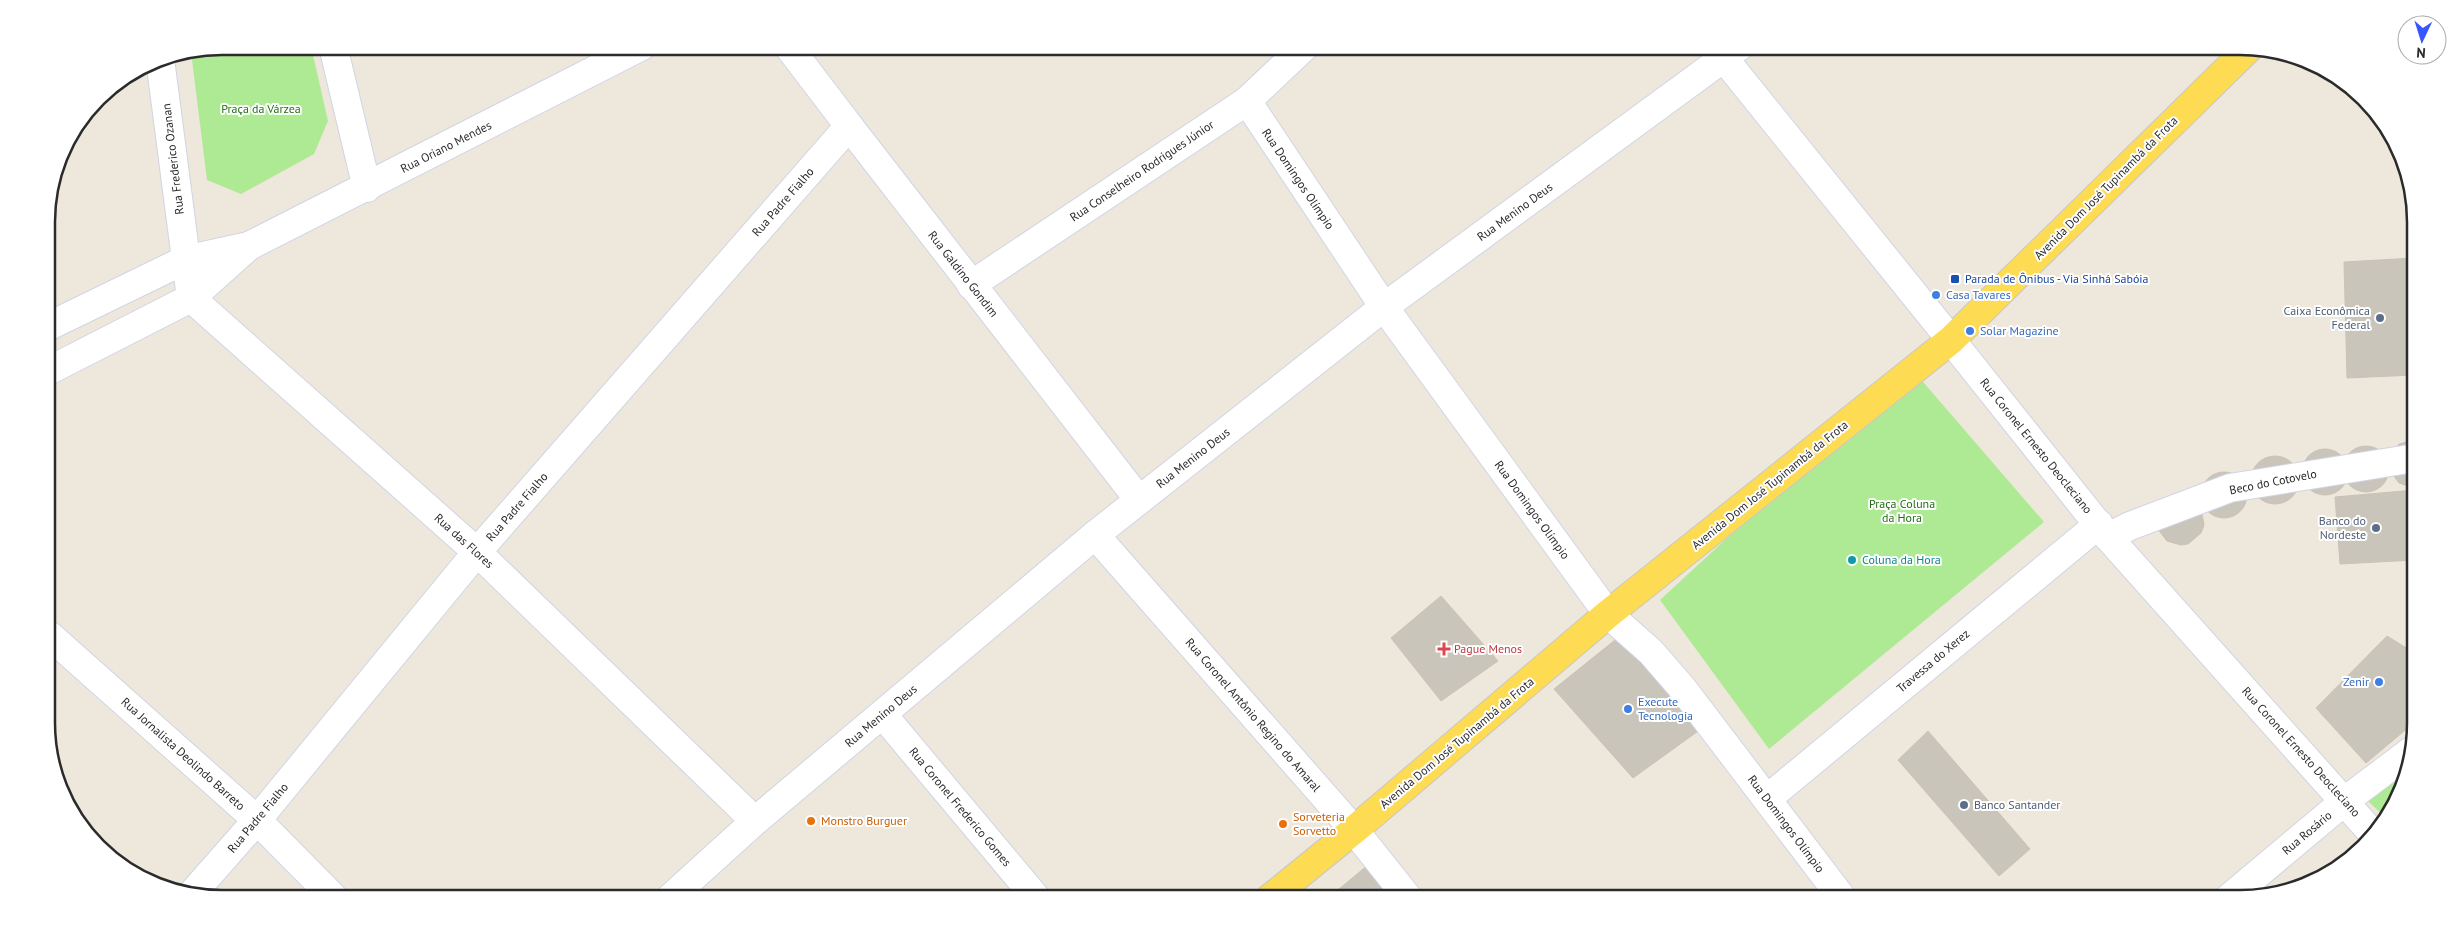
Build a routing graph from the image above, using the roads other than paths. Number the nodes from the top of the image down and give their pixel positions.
1 (335, 55) edge
2 (625, 55) edge
3 (795, 55) edge
4 (1296, 55) edge
5 (1721, 55) edge
6 (1729, 55) edge
7 (2242, 55) edge
8 (161, 67) edge
9 (1247, 101) junction
10 (849, 126) junction
11 (367, 188) junction
12 (250, 246) junction
13 (185, 260) junction
14 (971, 285) junction
15 (191, 298) junction
16 (1384, 307) junction
17 (55, 323) edge
18 (1951, 340) junction
19 (55, 367) edge
20 (2407, 459) edge
21 (1139, 500) junction
22 (2103, 531) junction
23 (1095, 535) junction
24 (477, 552) junction
25 (1608, 614) junction
26 (55, 639) edge
27 (882, 715) junction
28 (2404, 756) edge
29 (1768, 798) junction
30 (2346, 800) junction
31 (257, 820) junction
32 (755, 821) junction
33 (2369, 828) edge
34 (1354, 830) junction
35 (197, 888) edge
36 (326, 890) edge
37 (679, 890) edge
38 (1029, 890) edge
39 (1280, 890) edge
40 (1403, 890) edge
41 (1836, 890) edge
42 (2239, 890) edge

1 - 11 street
2 - 11 street, Rua Oriano Mendes
3 - 10 street, Rua Galdino Gondim
4 - 9 street, Rua Conselheiro Rodrigues Júnior
5 - 16 street, Rua Menino Deus
6 - 18 street, Rua Coronel Ernesto Deocleciano
7 - 18 main road, Avenida Dom José Tupinambá da Frota
8 - 13 street, Rua Frederico Ozanan
9 - 14 street, Rua Conselheiro Rodrigues Júnior
9 - 16 street, Rua Domingos Olímpio
10 - 14 street, Rua Galdino Gondim
10 - 24 street, Rua Padre Fialho
11 - 12 street, Rua Oriano Mendes
12 - 13 street, Rua Oriano Mendes
12 - 15 street, Rua Oriano Mendes
13 - 15 street
13 - 17 street, Rua Oriano Mendes
14 - 21 street, Rua Galdino Gondim
15 - 19 street, Rua Oriano Mendes
15 - 24 street, Rua das Flores
16 - 21 street, Rua Menino Deus
16 - 25 street, Rua Domingos Olímpio
18 - 22 street, Rua Coronel Ernesto Deocleciano
18 - 25 main road, Avenida Dom José Tupinambá da Frota
20 - 22 street, Beco do Cotovelo
21 - 23 street, Rua Menino Deus
22 - 29 street, Travessa do Xerez
22 - 30 street, Rua Coronel Ernesto Deocleciano
23 - 27 street, Rua Menino Deus
23 - 34 street, Rua Coronel Antônio Regino do Amaral
24 - 31 street, Rua Padre Fialho
24 - 32 street, Rua das Flores
25 - 29 street, Rua Domingos Olímpio
25 - 34 main road, Avenida Dom José Tupinambá da Frota
26 - 31 street, Rua Jornalista Deolindo Barreto
27 - 32 street, Rua Menino Deus
27 - 38 street, Rua Coronel Frederico Gomes
28 - 30 street, Rua Rosário
29 - 41 street, Rua Domingos Olímpio
30 - 33 street, Rua Coronel Ernesto Deocleciano
30 - 42 street, Rua Rosário
31 - 35 street, Rua Padre Fialho
31 - 36 street, Rua Jornalista Deolindo Barreto
32 - 37 street, Rua Menino Deus
34 - 39 main road, Avenida Dom José Tupinambá da Frota
34 - 40 street, Rua Coronel Antônio Regino do Amaral

